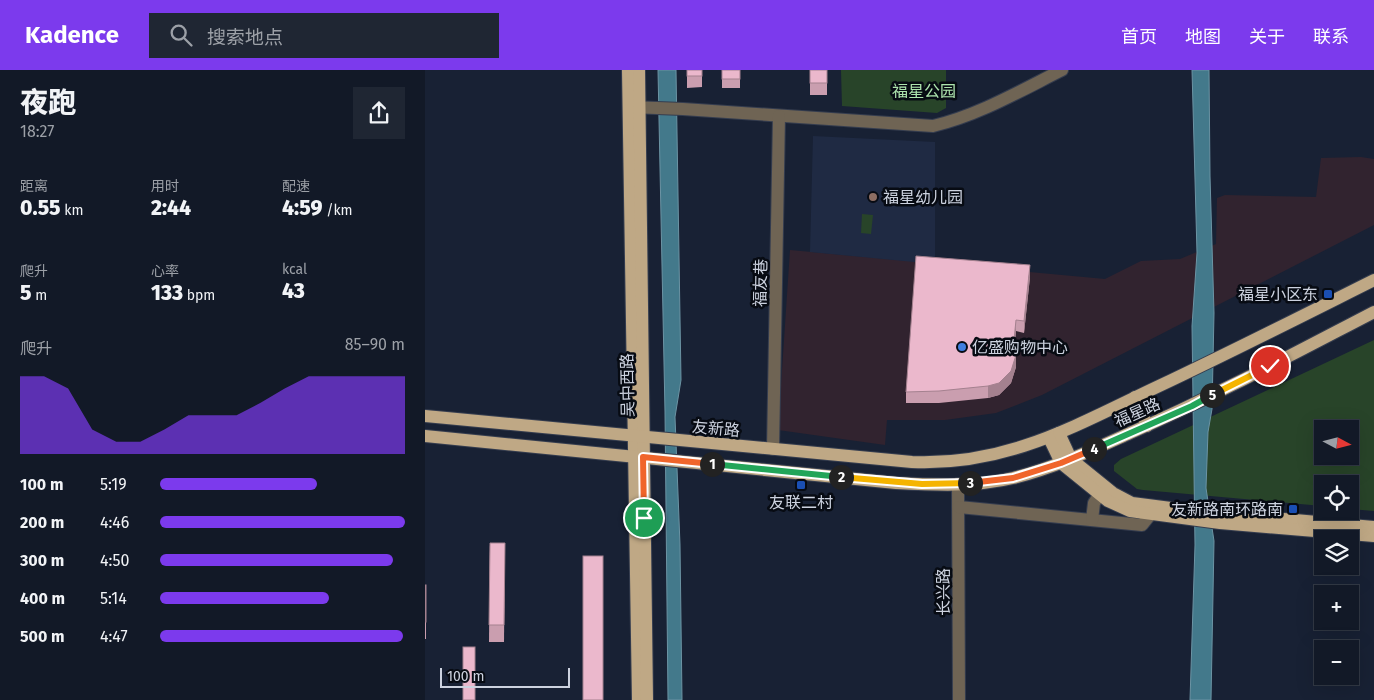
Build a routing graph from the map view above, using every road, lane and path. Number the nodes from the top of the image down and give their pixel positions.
1 (628, 70) edge
2 (639, 70) edge
3 (1062, 70) edge
4 (634, 107) junction
5 (779, 116) junction
6 (1374, 280) edge
7 (1374, 312) edge
8 (1135, 397) junction
9 (425, 416) edge
10 (1147, 426) junction
11 (1054, 435) junction
12 (425, 436) edge
13 (639, 437) junction
14 (773, 449) junction
15 (1003, 453) joint
16 (638, 457) junction
17 (1066, 461) junction
18 (958, 484) junction
19 (1100, 494) junction
20 (959, 507) junction
21 (1150, 515) junction
22 (1192, 515) junction
23 (1220, 518) junction
24 (1092, 520) junction
25 (1374, 527) edge
26 (1374, 536) edge
27 (638, 700) edge
28 (647, 700) edge
29 (959, 700) edge

1 - 4 main road, 吴中西路
2 - 4 main road, 吴中西路
3 - 5 street
4 - 5 street
4 - 13 main road, 吴中西路
5 - 14 street, 福友巷
6 - 8 main road, 福星路
7 - 10 main road, 福星路
8 - 10 main road
8 - 11 main road, 福星路
9 - 13 main road, 友新路
10 - 17 main road, 福星路
11 - 15 main road, 福星路
11 - 17 main road
12 - 16 main road
13 - 14 main road, 友新路
13 - 16 main road, 吴中西路
14 - 15 main road, 友新路
16 - 18 main road, 福星路
16 - 27 main road, 吴中西路
16 - 28 main road, 吴中西路
17 - 18 main road, 福星路
17 - 19 main road
17 - 22 main road
18 - 20 street, 长兴路
19 - 21 main road
19 - 24 street
20 - 24 street
20 - 29 street, 长兴路
21 - 22 main road
21 - 24 street
22 - 23 main road
23 - 25 main road
23 - 26 main road

